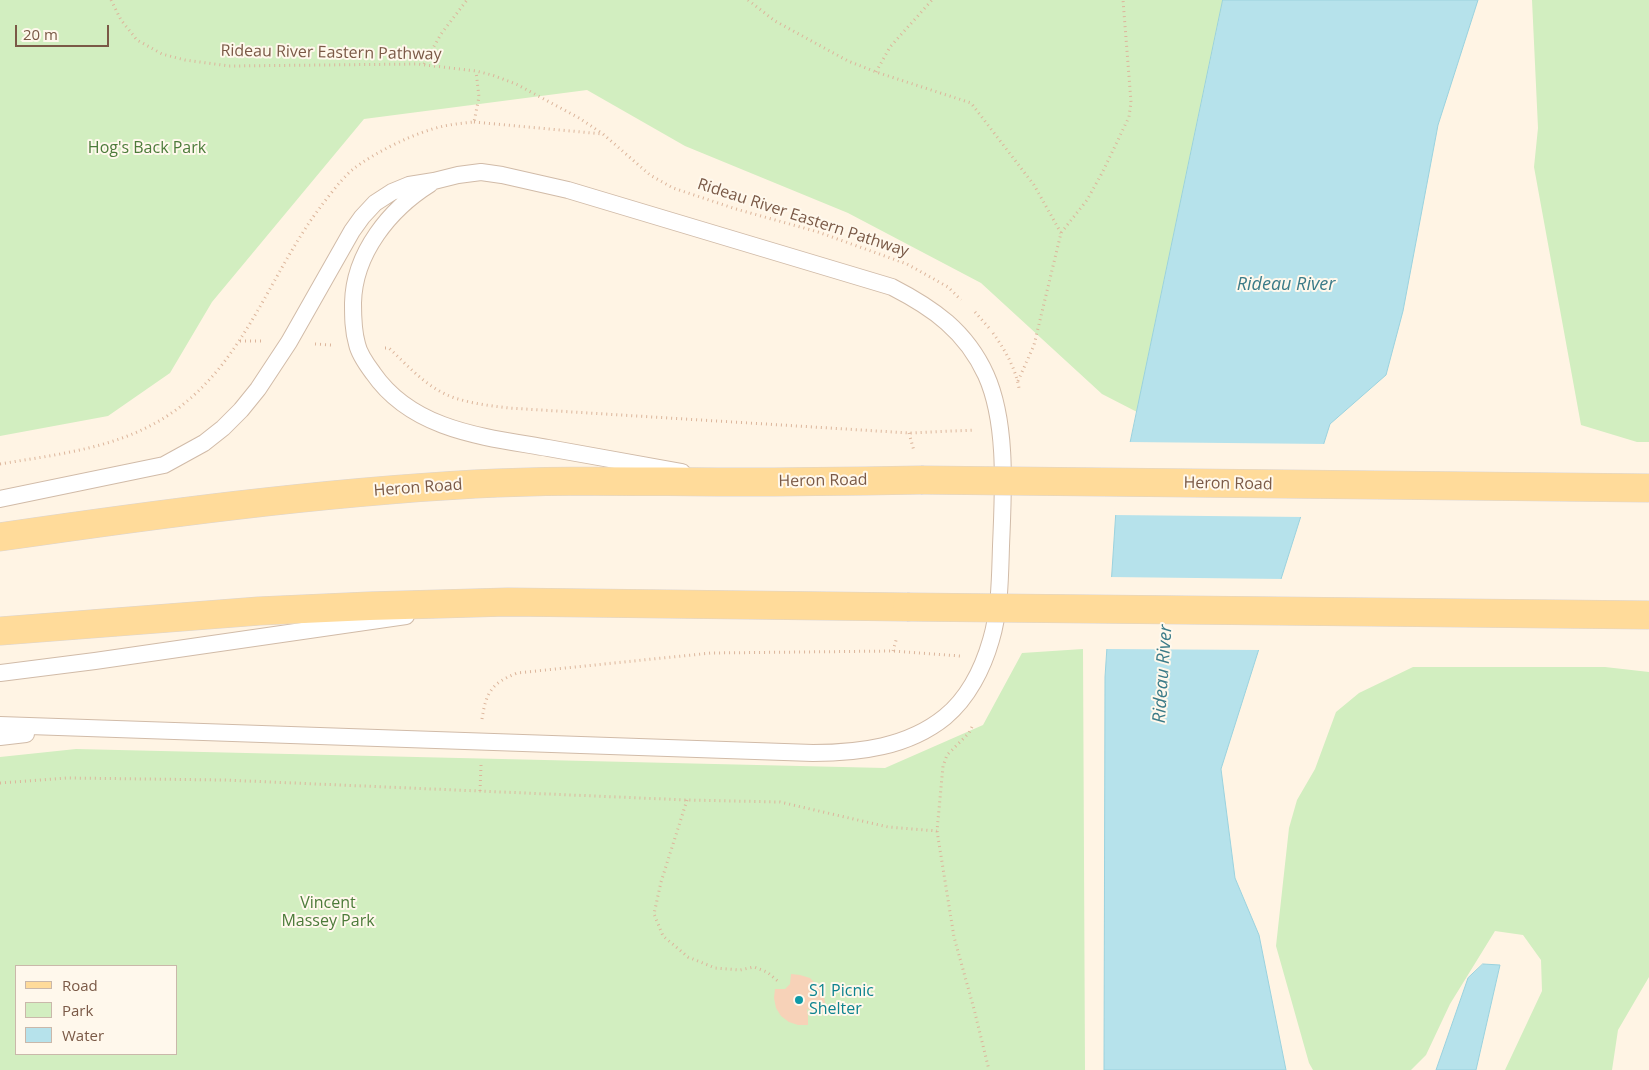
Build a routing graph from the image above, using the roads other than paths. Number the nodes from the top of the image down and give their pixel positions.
1 (434, 181) junction
2 (742, 482) junction
3 (1649, 488) edge
4 (0, 498) edge
5 (0, 537) edge
6 (508, 602) junction
7 (1649, 615) edge
8 (0, 631) edge
9 (0, 673) edge
10 (0, 725) edge
11 (73, 727) junction
12 (0, 737) edge

1 - 2 lane
1 - 4 lane
1 - 11 lane
2 - 3 main road, Heron Road, bridge
2 - 5 main road, Heron Road
6 - 7 main road, bridge
6 - 8 main road
6 - 9 lane
10 - 11 lane
11 - 12 lane

